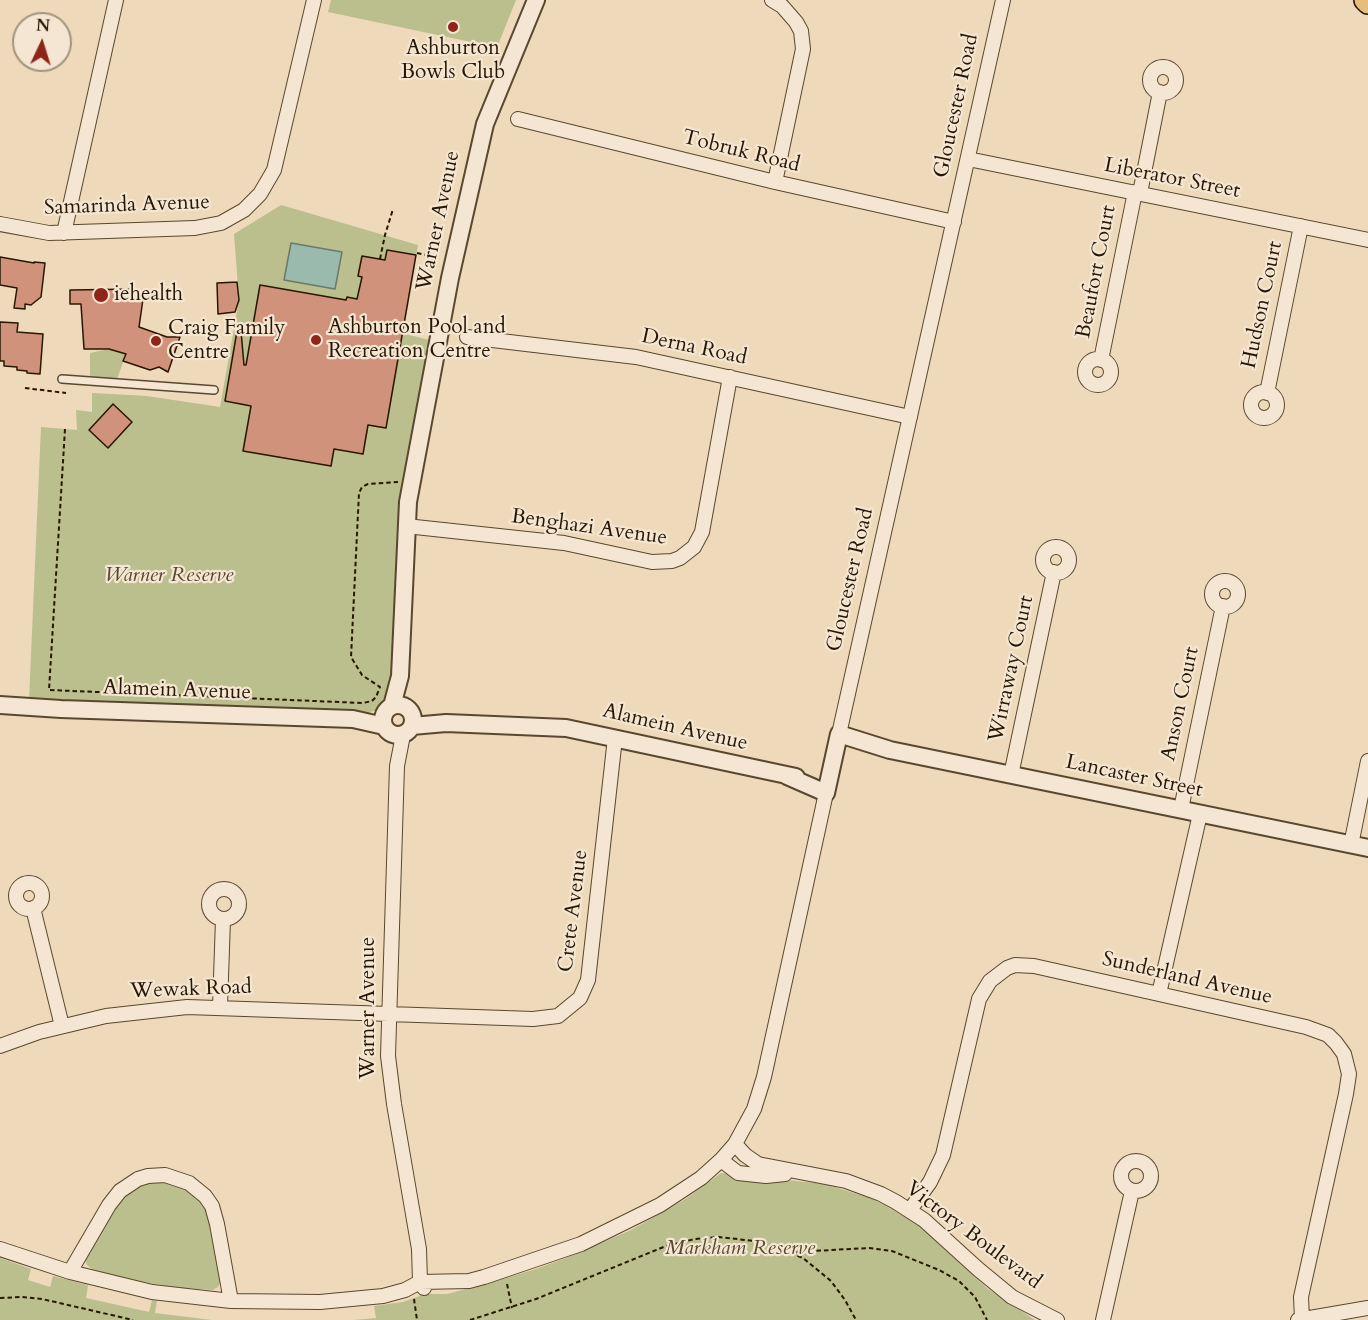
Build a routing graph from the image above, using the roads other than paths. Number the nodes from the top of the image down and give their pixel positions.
1 (116, 0) edge
2 (314, 0) edge
3 (536, 0) edge
4 (772, 0) edge
5 (1003, 0) edge
6 (1160, 93) dead end
7 (518, 119) dead end
8 (968, 159) junction
9 (775, 182) junction
10 (1137, 193) junction
11 (954, 222) junction
12 (0, 224) edge
13 (1301, 226) junction
14 (64, 233) junction
15 (1368, 240) edge
16 (467, 337) dead end
17 (1101, 360) dead end
18 (730, 377) junction
19 (62, 379) dead end
20 (214, 390) dead end
21 (1267, 393) dead end
22 (910, 417) junction
23 (406, 526) junction
24 (1054, 572) dead end
25 (1223, 606) dead end
26 (0, 705) edge
27 (398, 720) junction
28 (615, 738) junction
29 (838, 739) junction
30 (1368, 761) edge
31 (1011, 775) junction
32 (828, 786) junction
33 (1181, 809) junction
34 (1200, 814) junction
35 (1351, 845) junction
36 (1368, 848) edge
37 (33, 908) dead end
38 (223, 919) dead end
39 (1159, 994) junction
40 (220, 1007) junction
41 (389, 1014) junction
42 (62, 1026) junction
43 (0, 1046) edge
44 (735, 1144) junction
45 (721, 1160) junction
46 (793, 1172) junction
47 (1132, 1191) dead end
48 (910, 1210) junction
49 (0, 1248) edge
50 (70, 1272) junction
51 (422, 1287) junction
52 (231, 1301) junction
53 (1368, 1308) edge
54 (1304, 1319) edge
55 (1057, 1320) edge
56 (1103, 1320) edge

1 - 14 street
2 - 14 street, Samarinda Avenue
3 - 23 street, Warner Avenue
4 - 9 street
5 - 8 street, Gloucester Road
6 - 10 street, Beaufort Court
7 - 9 street, Tobruk Road
8 - 10 street, Liberator Street
8 - 11 street, Gloucester Road
9 - 11 street, Tobruk Road
10 - 13 street, Liberator Street
10 - 17 street, Beaufort Court
11 - 22 street, Gloucester Road
12 - 14 street, Samarinda Avenue
13 - 15 street, Liberator Street
13 - 21 street, Hudson Court
16 - 18 street, Derna Road
18 - 22 street, Derna Road
18 - 23 street, Benghazi Avenue
19 - 20 lane
22 - 29 street, Gloucester Road
23 - 27 street, Warner Avenue
24 - 31 street, Wirraway Court
25 - 33 street, Anson Court
26 - 27 street, Alamein Avenue
27 - 28 street, Alamein Avenue
27 - 41 street, Warner Avenue
28 - 32 street, Alamein Avenue
28 - 41 street, Crete Avenue
29 - 31 street, Lancaster Street
29 - 32 street, Gloucester Road
30 - 35 street
31 - 33 street, Lancaster Street
32 - 44 street, Gloucester Road
33 - 34 street, Lancaster Street
34 - 35 street, Lancaster Street
34 - 39 street
35 - 36 street, Lancaster Street
37 - 42 street
38 - 40 street
39 - 48 street, Sunderland Avenue
39 - 54 street, Sunderland Avenue
40 - 41 street, Wewak Road
40 - 42 street, Wewak Road
41 - 51 street, Warner Avenue
42 - 43 street, Wewak Road
44 - 45 street, Gloucester Road
44 - 46 street, Victory Boulevard
45 - 46 street, Victory Boulevard
45 - 51 street
46 - 48 street, Victory Boulevard
47 - 56 street
48 - 55 street, Victory Boulevard
49 - 50 street
50 - 52 street
50 - 52 street
51 - 52 street
53 - 54 street

